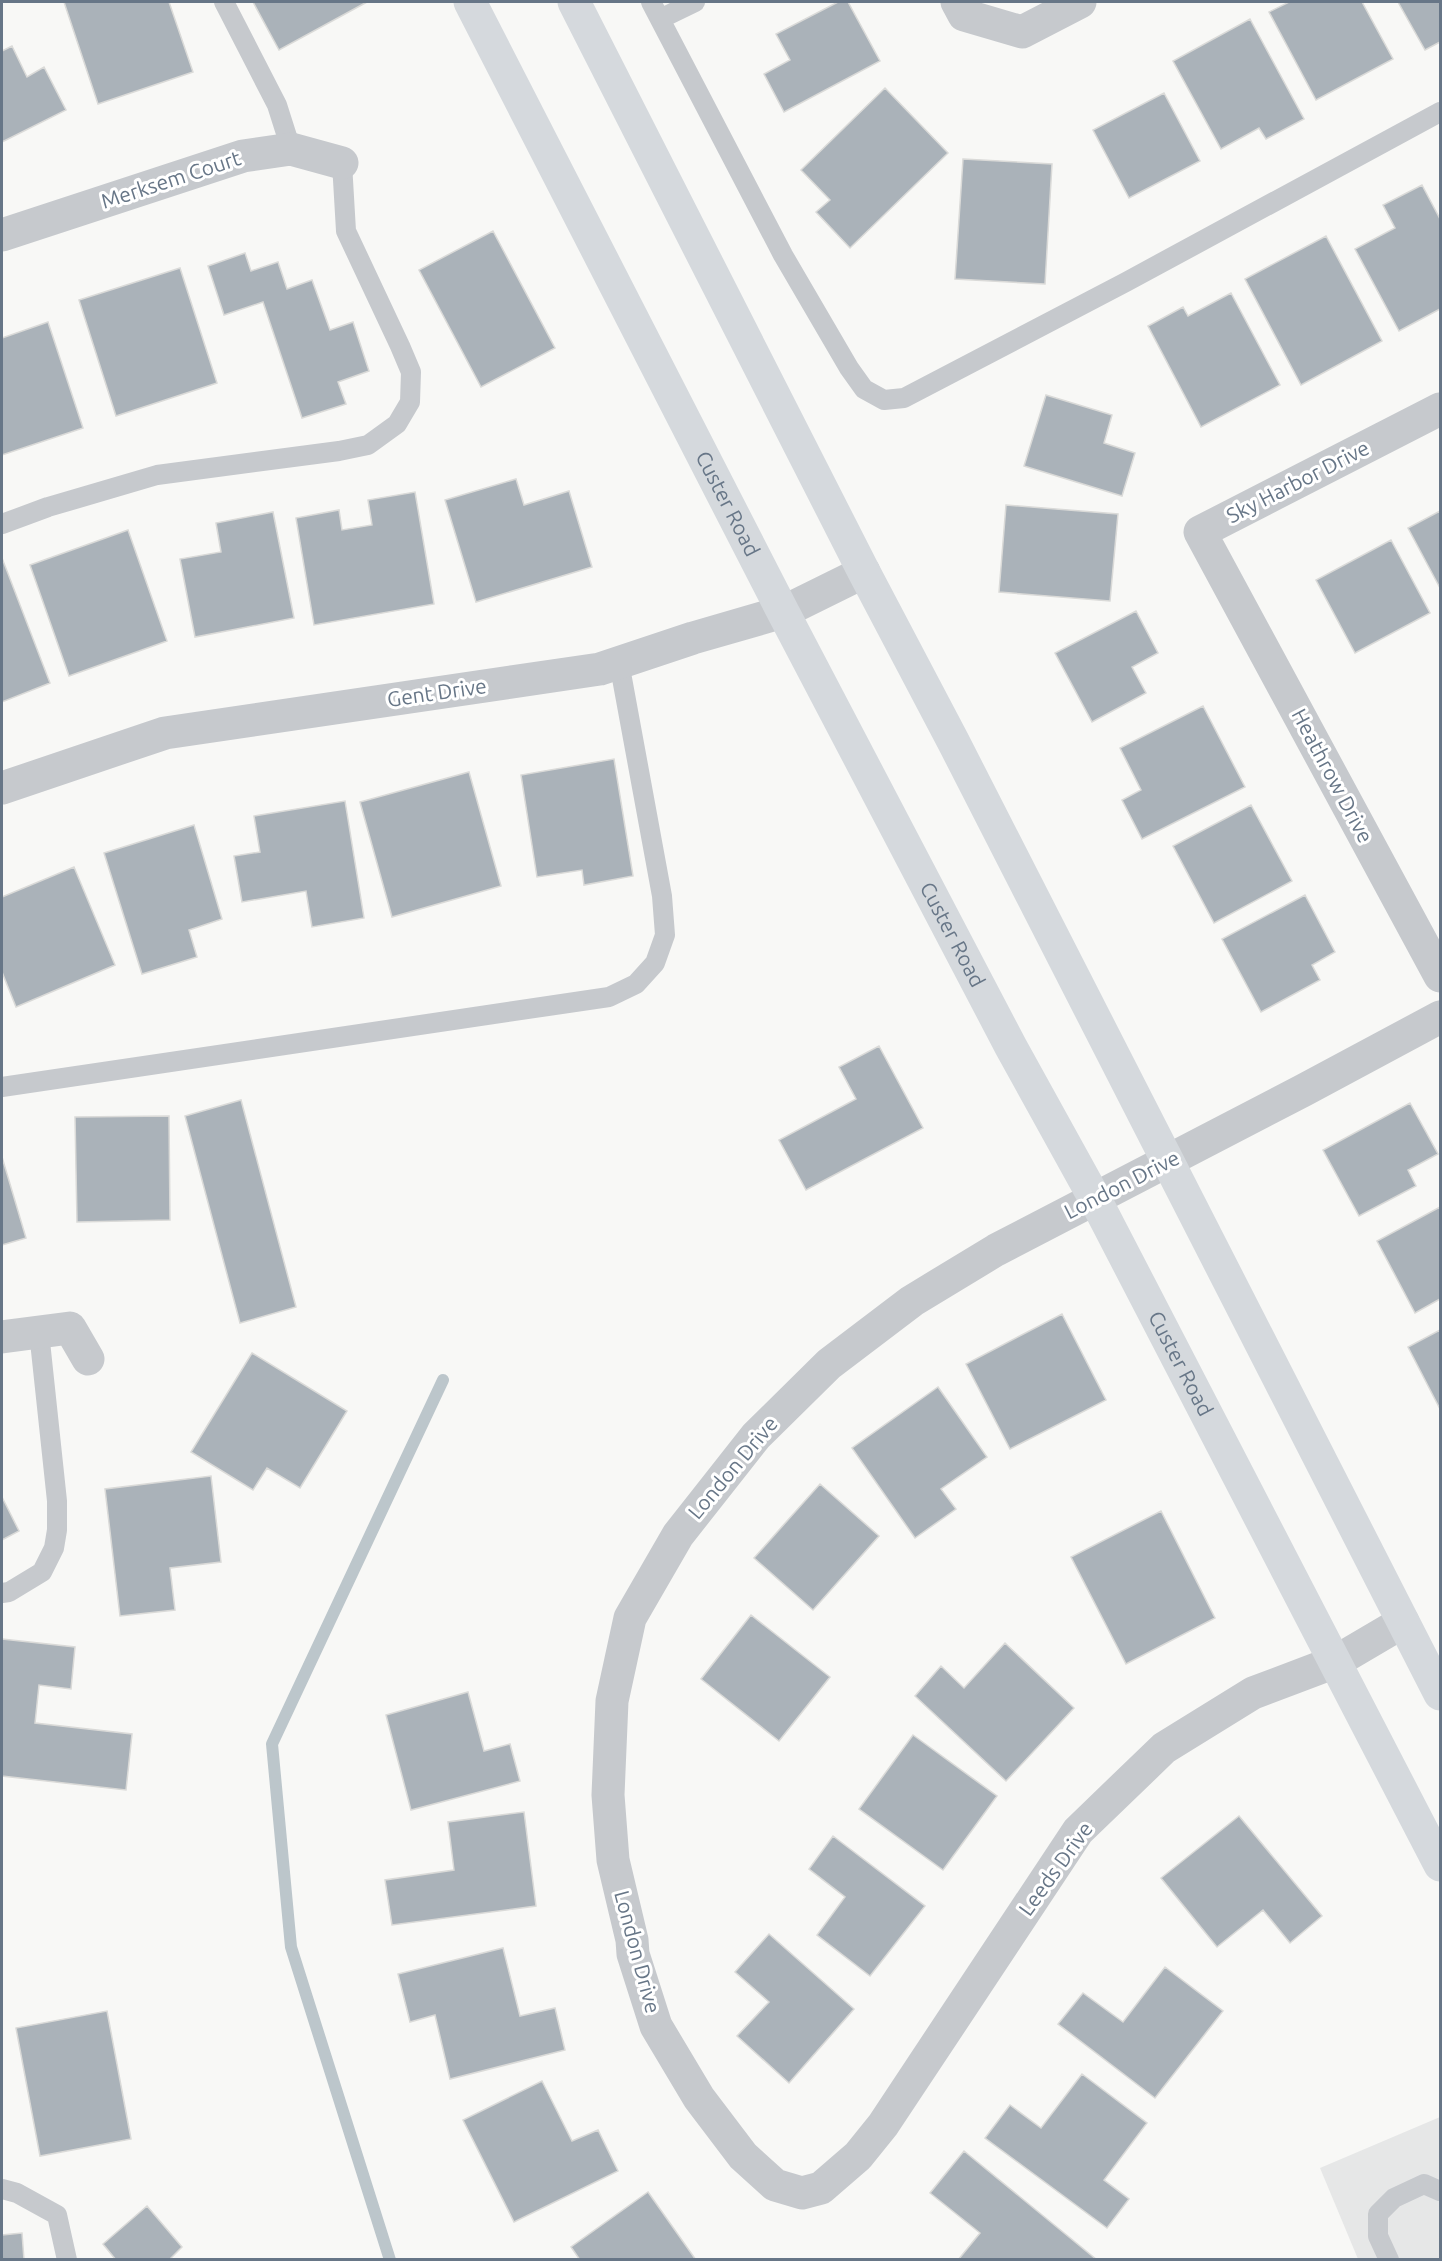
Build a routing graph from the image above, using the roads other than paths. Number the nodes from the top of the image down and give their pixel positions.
1 (224, 2) edge
2 (470, 2) edge
3 (574, 2) edge
4 (695, 2) edge
5 (957, 2) edge
6 (1080, 2) edge
7 (656, 10) edge
8 (1440, 112) edge
9 (291, 149) junction
10 (342, 163) joint
11 (2, 235) edge
12 (1440, 409) edge
13 (2, 524) edge
14 (864, 572) junction
15 (1224, 576) joint
16 (783, 612) junction
17 (619, 662) junction
18 (2, 788) edge
19 (1440, 976) edge
20 (1440, 1017) edge
21 (2, 1087) edge
22 (1167, 1161) junction
23 (1095, 1198) junction
24 (39, 1332) junction
25 (2, 1337) edge
26 (88, 1359) dead end
27 (2, 1593) edge
28 (1403, 1622) junction
29 (1335, 1662) junction
30 (1440, 1694) edge
31 (1440, 1865) edge
32 (2, 2188) edge
33 (820, 2188) joint
34 (1440, 2191) edge
35 (67, 2259) edge
36 (1389, 2259) edge

1 - 9 lane
2 - 16 main road, Custer Road
3 - 14 main road
4 - 7 lane
5 - 6 street
7 - 8 lane
9 - 10 street, Merksem Court
9 - 11 street, Merksem Court
10 - 13 lane
12 - 15 street, Sky Harbor Drive
14 - 16 street, Gent Drive
14 - 22 main road
15 - 19 street, Heathrow Drive
16 - 17 street, Gent Drive
16 - 23 main road, Custer Road
17 - 18 street, Gent Drive
17 - 21 lane
20 - 22 street, London Drive
22 - 23 street, London Drive
22 - 28 main road
23 - 29 main road, Custer Road
23 - 33 street, London Drive
24 - 25 street
24 - 26 street
24 - 27 lane
28 - 29 street, Leeds Drive
28 - 30 main road
29 - 31 main road, Custer Road
29 - 33 street, Leeds Drive
32 - 35 lane
34 - 36 lane

